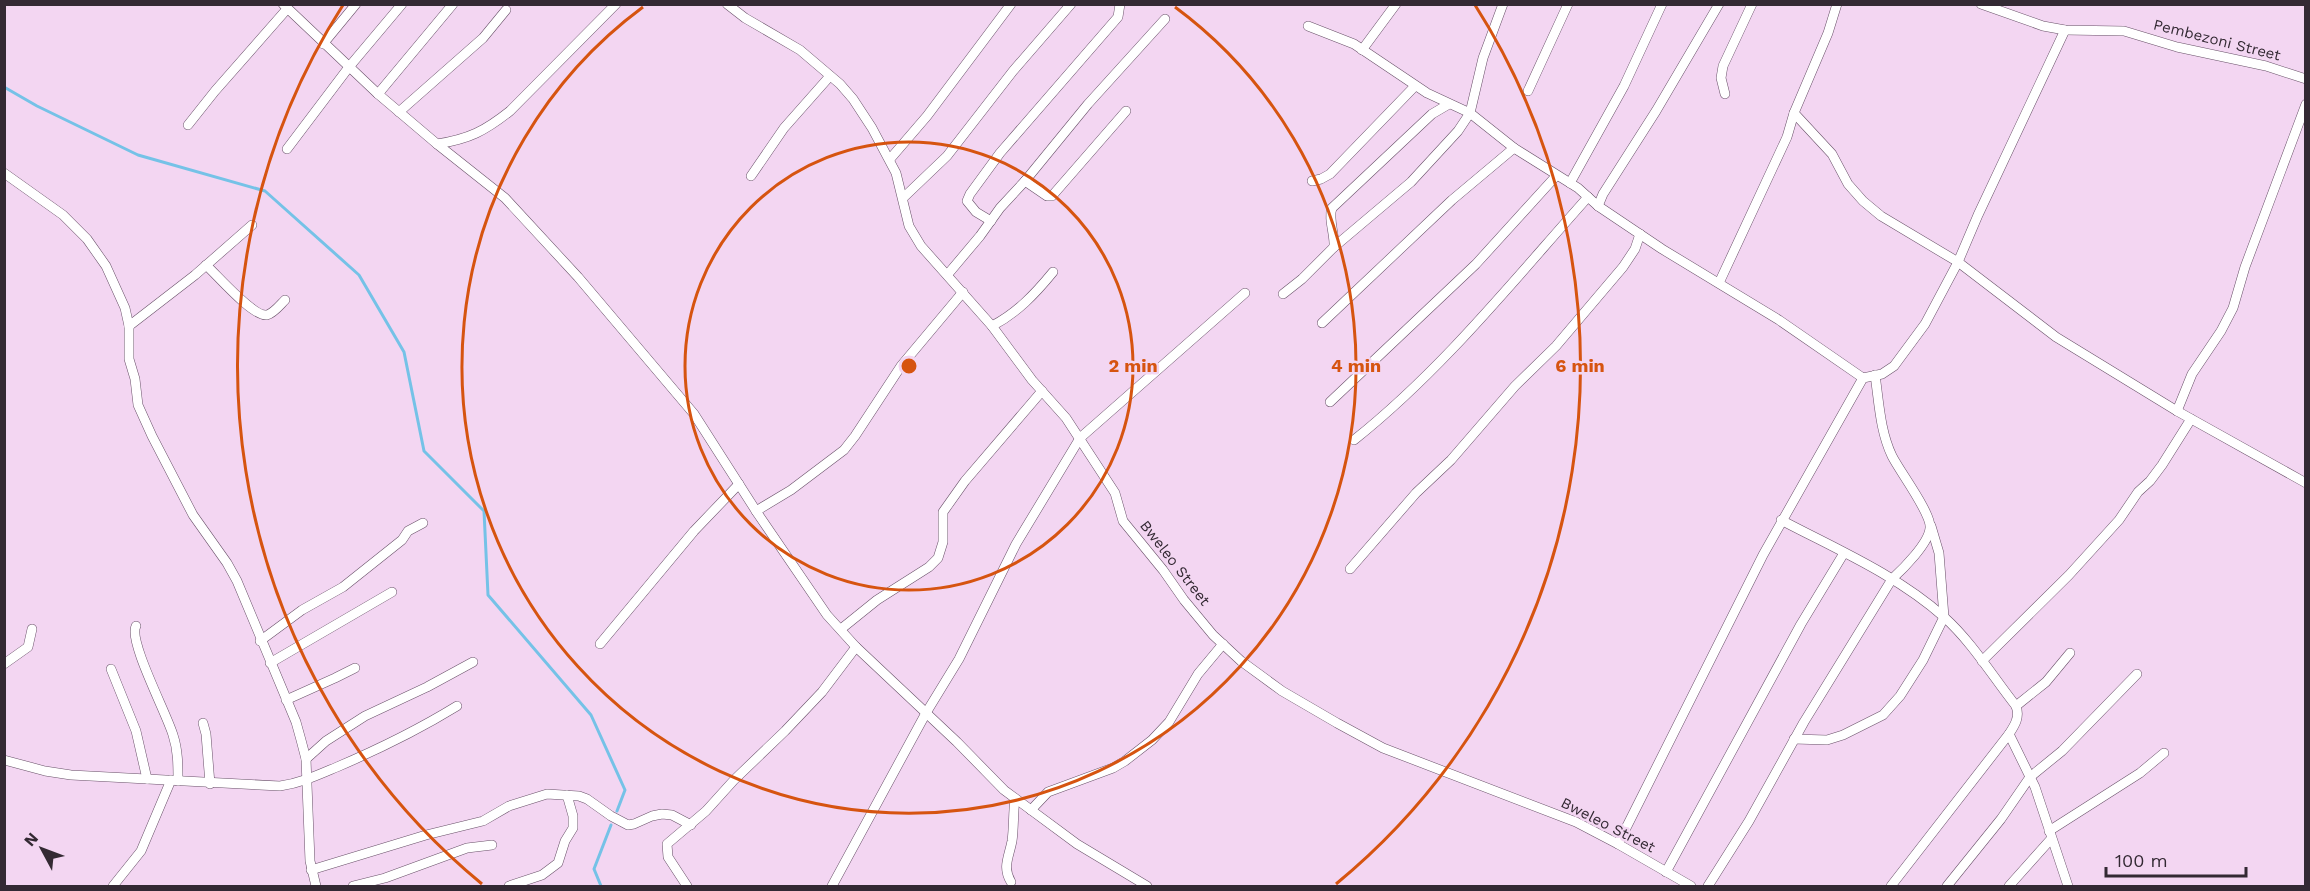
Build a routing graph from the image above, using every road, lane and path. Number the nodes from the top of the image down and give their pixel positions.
1 (356, 4) edge
2 (402, 4) edge
3 (453, 4) edge
4 (616, 4) edge
5 (727, 4) edge
6 (1011, 4) edge
7 (1071, 4) edge
8 (1120, 4) edge
9 (1396, 4) edge
10 (1503, 4) edge
11 (1568, 4) edge
12 (1662, 4) edge
13 (1719, 4) edge
14 (1752, 4) edge
15 (1837, 4) edge
16 (1981, 4) edge
17 (285, 7) edge
18 (506, 10) dead end
19 (1165, 19) dead end
20 (1308, 26) dead end
21 (2065, 30) junction
22 (323, 44) junction
23 (1362, 50) junction
24 (349, 67) junction
25 (831, 76) junction
26 (2306, 79) edge
27 (1415, 86) junction
28 (1528, 91) dead end
29 (378, 94) junction
30 (1725, 94) dead end
31 (1449, 104) junction
32 (2306, 104) edge
33 (1126, 111) dead end
34 (399, 112) junction
35 (1470, 113) junction
36 (1794, 113) junction
37 (188, 125) dead end
38 (437, 144) junction
39 (1514, 148) junction
40 (287, 149) dead end
41 (890, 159) junction
42 (4, 173) edge
43 (751, 176) dead end
44 (1556, 176) junction
45 (1025, 181) junction
46 (1312, 181) dead end
47 (1569, 183) junction
48 (1588, 197) junction
49 (903, 198) junction
50 (1598, 206) junction
51 (991, 221) junction
52 (252, 225) dead end
53 (1640, 234) junction
54 (1334, 247) junction
55 (1958, 262) junction
56 (206, 265) junction
57 (1053, 272) dead end
58 (948, 274) junction
59 (1719, 283) junction
60 (963, 292) junction
61 (1245, 293) dead end
62 (1284, 294) dead end
63 (285, 300) dead end
64 (1322, 323) dead end
65 (129, 326) junction
66 (992, 326) junction
67 (1875, 375) junction
68 (1863, 378) junction
69 (1042, 391) junction
70 (1330, 402) dead end
71 (2177, 411) junction
72 (2191, 419) junction
73 (1080, 438) junction
74 (1354, 440) dead end
75 (2306, 483) edge
76 (739, 484) junction
77 (756, 511) junction
78 (1781, 520) junction
79 (423, 523) dead end
80 (1930, 526) junction
81 (1844, 553) junction
82 (1350, 569) dead end
83 (1892, 579) junction
84 (392, 592) dead end
85 (1944, 617) junction
86 (136, 626) dead end
87 (32, 629) dead end
88 (841, 629) junction
89 (261, 641) junction
90 (600, 644) dead end
91 (1223, 644) junction
92 (856, 647) junction
93 (2070, 653) dead end
94 (1982, 661) junction
95 (473, 662) dead end
96 (270, 663) junction
97 (4, 664) edge
98 (355, 668) dead end
99 (111, 669) dead end
100 (2137, 674) dead end
101 (286, 700) junction
102 (457, 706) dead end
103 (2016, 706) junction
104 (926, 713) junction
105 (203, 723) dead end
106 (2009, 734) junction
107 (1794, 740) junction
108 (2164, 753) dead end
109 (306, 759) junction
110 (4, 760) edge
111 (2030, 777) junction
112 (147, 779) junction
113 (306, 780) junction
114 (175, 781) junction
115 (210, 784) junction
116 (567, 795) junction
117 (1015, 799) junction
118 (1031, 810) junction
119 (691, 825) junction
120 (2050, 835) junction
121 (1618, 844) junction
122 (492, 845) dead end
123 (310, 870) junction
124 (1666, 872) junction
125 (1011, 882) dead end
126 (113, 886) edge
127 (316, 886) edge
128 (353, 886) edge
129 (509, 886) edge
130 (687, 886) edge
131 (832, 886) edge
132 (1146, 886) edge
133 (1691, 886) edge
134 (1708, 886) edge
135 (1891, 886) edge
136 (1947, 886) edge
137 (2009, 886) edge
138 (2068, 886) edge

1 - 22 street
2 - 24 street
3 - 29 street
4 - 38 street
5 - 25 street, Bweleo Street
6 - 41 street
7 - 49 street
8 - 51 street
9 - 23 street
10 - 35 street
11 - 28 street
12 - 47 street
13 - 50 street
14 - 30 street
15 - 36 street
16 - 21 street, Pembezoni Street
17 - 22 street
17 - 37 street
18 - 34 street
19 - 45 street
20 - 23 street
21 - 26 street, Pembezoni Street
21 - 55 street
22 - 24 street
23 - 27 street
24 - 29 street
24 - 40 street
25 - 41 street, Bweleo Street
25 - 43 street
27 - 31 street
27 - 46 street
29 - 34 street
31 - 35 street
31 - 54 street
32 - 71 street
33 - 45 street
34 - 38 street
35 - 39 street
35 - 54 street
36 - 55 street
36 - 59 street
38 - 76 street
39 - 44 street
39 - 64 street
41 - 49 street, Bweleo Street
42 - 65 street
44 - 47 street
44 - 70 street
45 - 51 street
47 - 48 street
48 - 50 street
48 - 74 street
49 - 58 street, Bweleo Street
50 - 53 street
51 - 58 street
52 - 56 street
53 - 59 street
53 - 82 street
54 - 62 street
55 - 67 street
55 - 71 street
56 - 63 street
56 - 65 street
57 - 66 street
58 - 60 street, Bweleo Street
59 - 68 street
60 - 66 street, Bweleo Street
60 - 77 street
61 - 73 street
65 - 89 street
66 - 69 street, Bweleo Street
67 - 68 street
67 - 80 street
68 - 78 street
69 - 73 street, Bweleo Street
69 - 88 street
71 - 72 street
72 - 75 street
72 - 94 street
73 - 91 street, Bweleo Street
73 - 104 street
76 - 77 street
76 - 90 street
77 - 88 street
78 - 81 street
78 - 121 street
79 - 89 street
80 - 83 street
80 - 85 street
81 - 83 street
81 - 124 street
83 - 85 street
83 - 107 street
84 - 96 street
85 - 94 street
85 - 107 street
86 - 114 street
87 - 97 street
88 - 92 street
89 - 96 street
91 - 118 street
91 - 121 street, Bweleo Street
92 - 104 street
92 - 119 street
93 - 103 street
94 - 103 street
95 - 109 street
96 - 101 street
98 - 101 street
99 - 112 street
100 - 111 street
101 - 109 street
102 - 113 street
103 - 106 street
104 - 117 street
104 - 131 street
105 - 115 street
106 - 111 street
106 - 135 street
107 - 134 street
108 - 120 street
109 - 113 street
110 - 112 street
111 - 120 street
111 - 136 street
112 - 114 street
113 - 115 street
113 - 123 street
114 - 115 street
114 - 126 street
116 - 119 street
116 - 123 street
116 - 129 street
117 - 118 street
117 - 125 street
118 - 132 street
119 - 130 street
120 - 137 street
120 - 138 street
121 - 124 street, Bweleo Street
122 - 128 street
123 - 127 street
124 - 133 street, Bweleo Street

